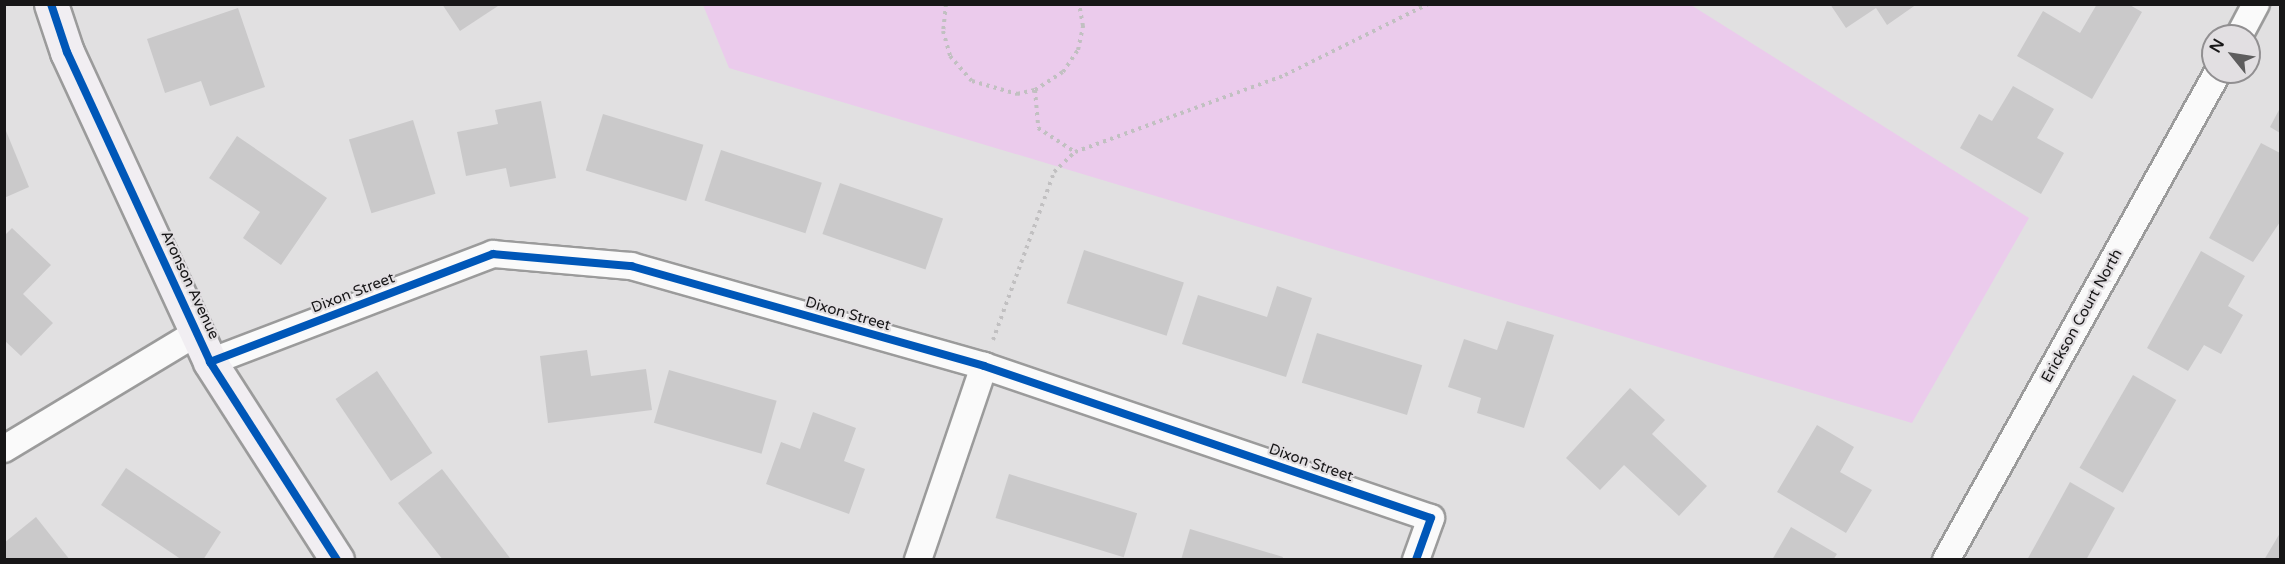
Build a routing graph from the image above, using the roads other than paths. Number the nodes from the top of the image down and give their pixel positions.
1 (51, 4) edge
2 (2256, 4) edge
3 (2245, 24) edge
4 (2211, 84) edge
5 (198, 332) junction
6 (210, 362) junction
7 (984, 366) junction
8 (4, 449) edge
9 (337, 560) edge
10 (918, 560) edge
11 (1416, 560) edge
12 (1946, 560) edge

1 - 5 street, Aronson Avenue
2 - 3 street
4 - 12 street, Erickson Court North
5 - 6 street, Aronson Avenue
5 - 8 street
6 - 7 street, Dixon Street
6 - 9 street, Aronson Avenue
7 - 10 street
7 - 11 street, Dixon Street

